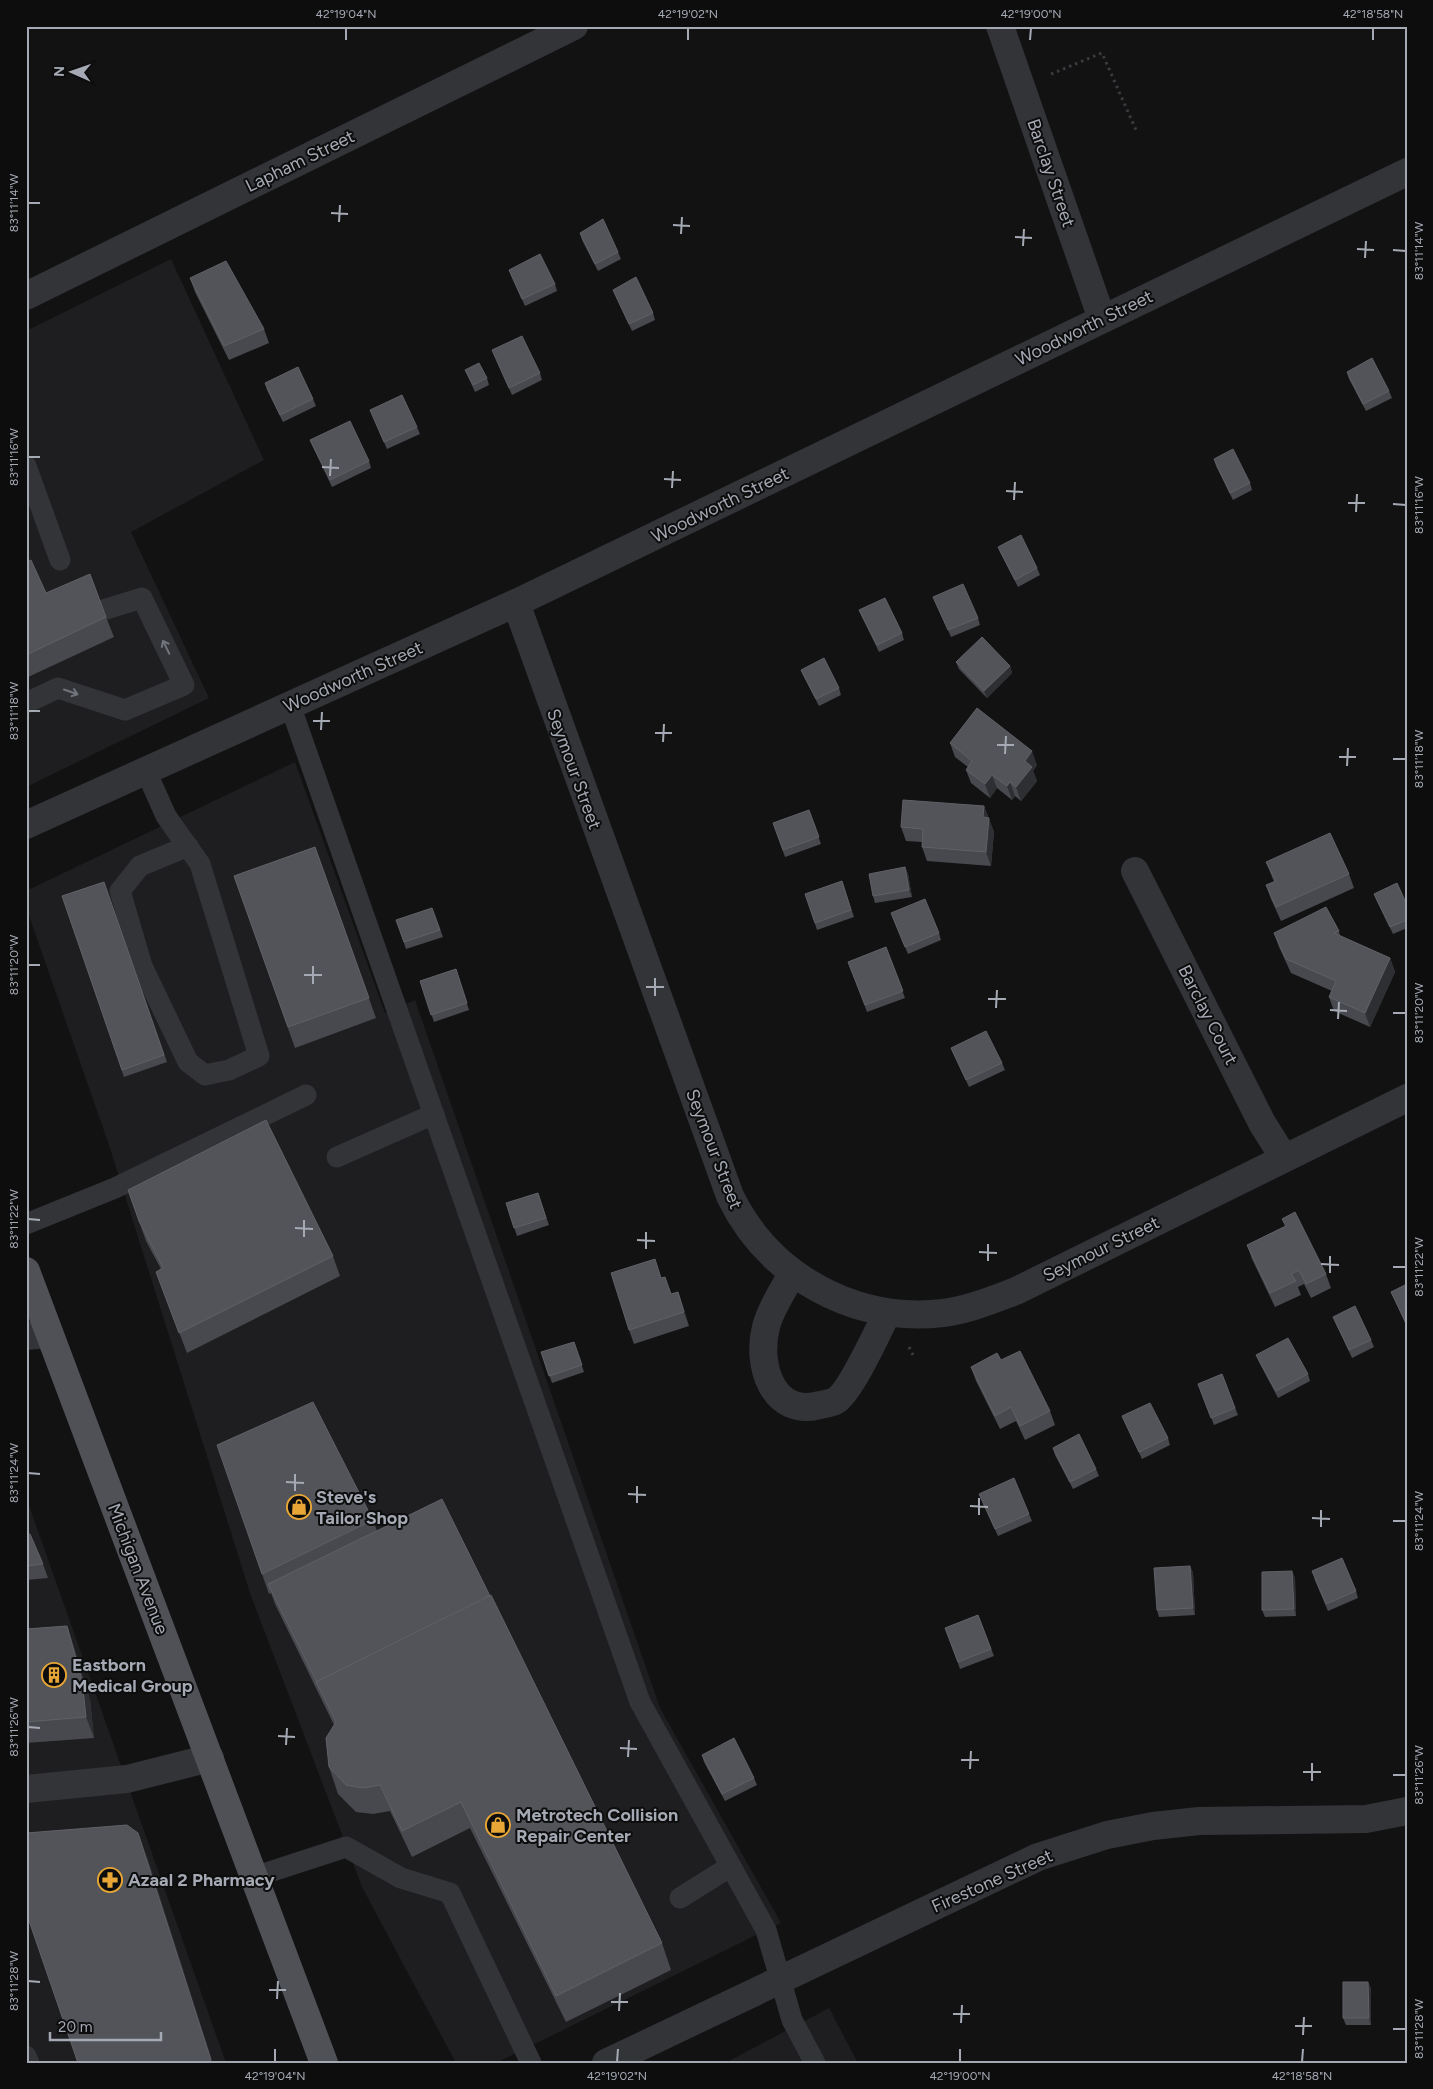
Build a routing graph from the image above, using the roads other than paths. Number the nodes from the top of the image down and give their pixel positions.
1 (574, 26) edge
2 (1000, 26) edge
3 (1407, 172) edge
4 (26, 296) edge
5 (1102, 319) junction
6 (26, 466) edge
7 (60, 560) dead end
8 (516, 603) junction
9 (103, 610) edge
10 (26, 703) edge
11 (290, 705) junction
12 (146, 771) junction
13 (26, 824) edge
14 (188, 846) junction
15 (1135, 871) dead end
16 (306, 1095) dead end
17 (1407, 1098) edge
18 (434, 1114) junction
19 (337, 1157) dead end
20 (1284, 1158) junction
21 (26, 1224) edge
22 (26, 1271) edge
23 (792, 1272) junction
24 (887, 1313) junction
25 (37, 1335) edge
26 (210, 1758) junction
27 (26, 1789) edge
28 (1407, 1811) edge
29 (731, 1866) junction
30 (254, 1877) junction
31 (680, 1898) dead end
32 (782, 1979) junction
33 (26, 2056) edge
34 (29, 2063) edge
35 (324, 2063) edge
36 (532, 2063) edge
37 (606, 2063) edge
38 (815, 2063) edge

1 - 4 street, Lapham Street
2 - 5 street, Barclay Street
3 - 5 street, Woodworth Street
5 - 8 street, Woodworth Street
6 - 7 lane
8 - 11 street, Woodworth Street
8 - 23 street, Seymour Street
10 -> 9 lane
11 - 12 street, Woodworth Street
11 - 18 lane
12 - 13 street, Woodworth Street
12 - 14 lane
14 - 14 lane
15 - 20 street, Barclay Court
16 - 21 lane
17 - 20 street, Seymour Street
18 - 19 lane
18 - 29 lane
20 - 24 street, Seymour Street
22 - 25 main road, Michigan Avenue
23 - 24 street, Seymour Street
23 - 24 street
25 - 26 main road, Michigan Avenue
26 - 27 street
26 - 30 main road, Michigan Avenue
28 - 32 street, Firestone Street
29 - 31 lane
29 - 32 lane
30 - 35 main road, Michigan Avenue
30 - 36 lane
32 - 37 street, Firestone Street
32 - 38 lane
33 - 34 lane

